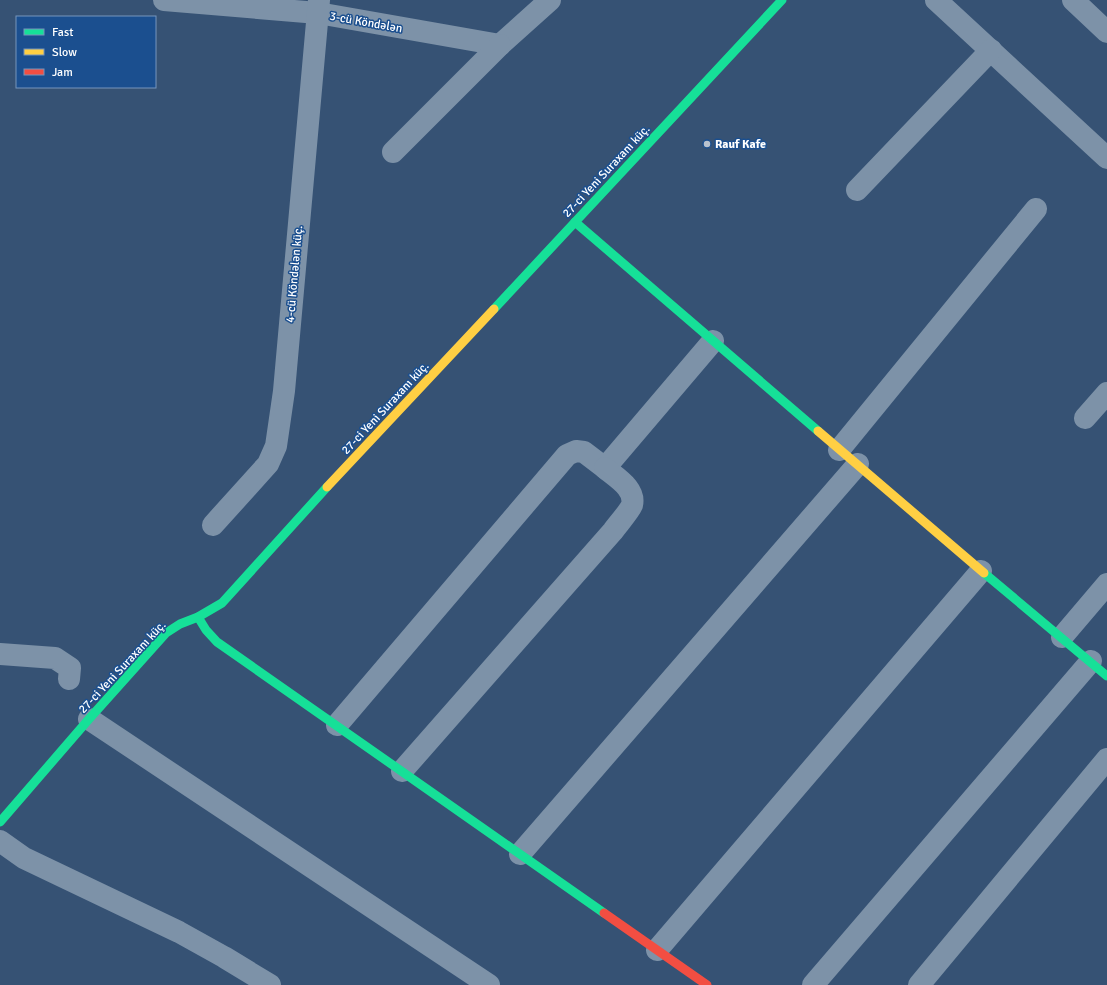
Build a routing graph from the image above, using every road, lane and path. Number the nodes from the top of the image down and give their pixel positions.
1 (164, 0) edge
2 (782, 0) edge
3 (936, 0) edge
4 (1073, 0) edge
5 (548, 1) edge
6 (318, 6) edge
7 (1107, 32) edge
8 (500, 45) junction
9 (991, 50) junction
10 (393, 152) dead end
11 (1107, 158) edge
12 (857, 190) dead end
13 (1036, 209) dead end
14 (575, 222) junction
15 (713, 341) junction
16 (1107, 393) edge
17 (1085, 418) dead end
18 (839, 450) junction
19 (858, 464) junction
20 (605, 468) junction
21 (213, 526) dead end
22 (982, 571) junction
23 (1107, 584) edge
24 (198, 617) junction
25 (1062, 637) junction
26 (0, 654) edge
27 (1091, 661) junction
28 (1107, 676) edge
29 (69, 679) dead end
30 (89, 719) junction
31 (337, 725) junction
32 (1107, 759) edge
33 (402, 771) junction
34 (0, 822) edge
35 (0, 841) edge
36 (520, 854) junction
37 (657, 950) junction
38 (270, 985) edge
39 (489, 985) edge
40 (707, 985) edge
41 (813, 985) edge
42 (919, 985) edge

1 - 6 street, 3-cü Köndələn
2 - 14 street, 27-ci Yeni Suraxanı küç.
3 - 9 street
4 - 7 street
5 - 8 street
6 - 8 street, 3-cü Köndələn
6 - 21 street, 4-cü Köndələn küç.
8 - 10 street
9 - 11 street
9 - 12 street
13 - 18 street
14 - 15 street
14 - 24 street, 27-ci Yeni Suraxanı küç.
15 - 18 street
15 - 20 street
16 - 17 street
18 - 19 street
19 - 22 street
19 - 36 street
20 - 31 street
20 - 33 street
22 - 25 street
22 - 37 street
23 - 25 street
24 - 30 street, 27-ci Yeni Suraxanı küç.
24 - 31 street
25 - 27 street
26 - 29 street
27 - 28 street
27 - 41 street
30 - 34 street, 27-ci Yeni Suraxanı küç.
30 - 39 street
31 - 33 street
32 - 42 street
33 - 36 street
35 - 38 street
36 - 37 street
37 - 40 street

